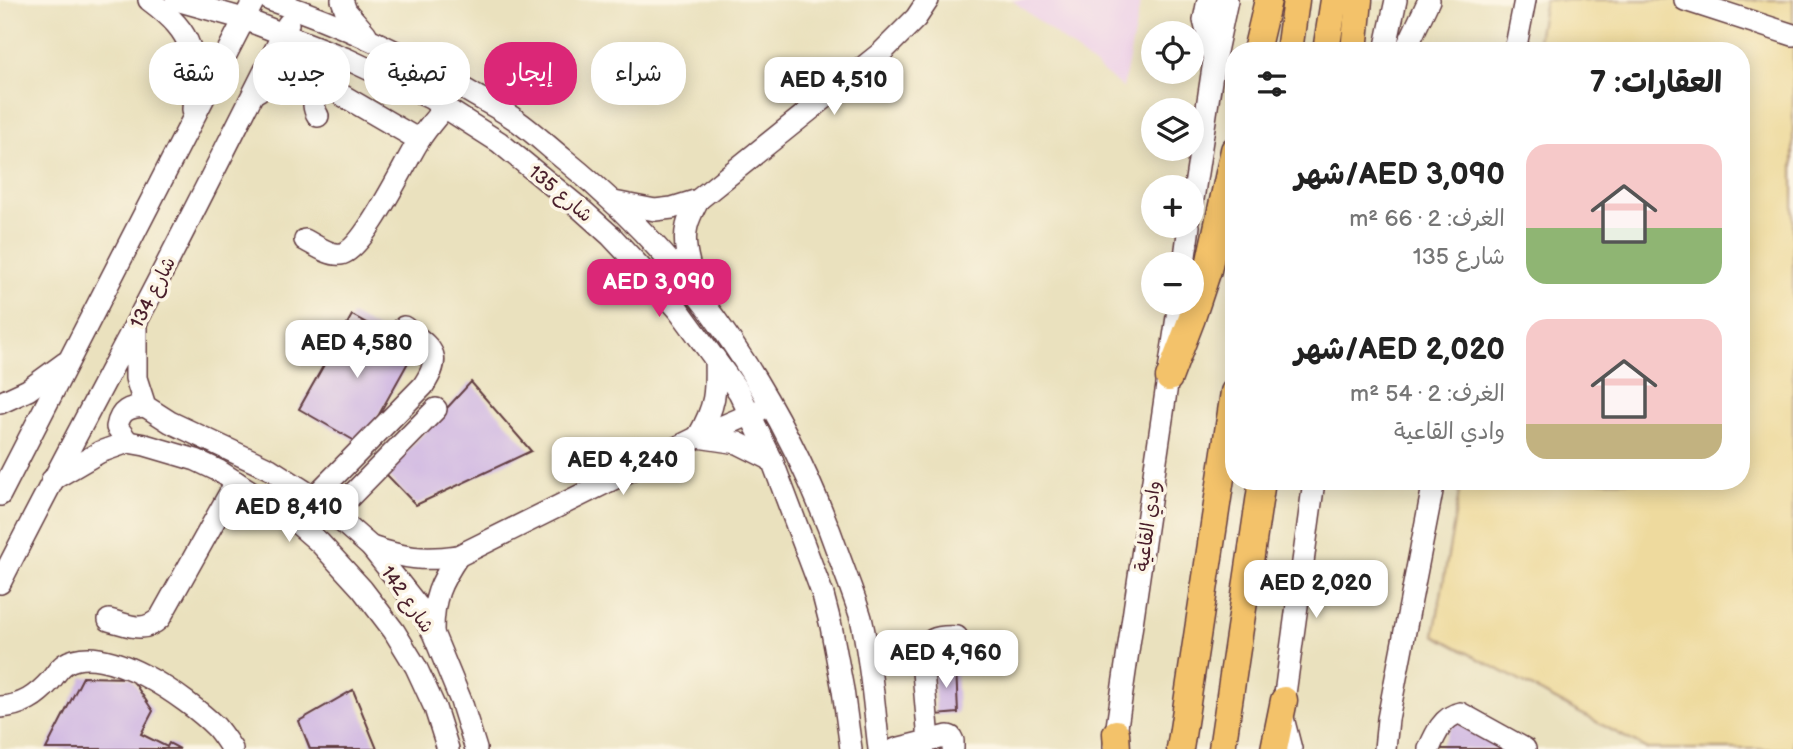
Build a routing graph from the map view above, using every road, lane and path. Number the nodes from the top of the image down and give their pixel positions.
1 (149, 0) edge
2 (176, 0) edge
3 (270, 0) edge
4 (342, 0) edge
5 (928, 0) edge
6 (1208, 0) edge
7 (1227, 0) edge
8 (1268, 0) edge
9 (1296, 0) edge
10 (1334, 0) edge
11 (1359, 0) edge
12 (1396, 0) edge
13 (1415, 0) edge
14 (1429, 0) edge
15 (1525, 0) edge
16 (1685, 0) edge
17 (298, 4) edge
18 (249, 9) edge
19 (283, 34) junction
20 (1793, 35) edge
21 (370, 38) junction
22 (279, 42) edge
23 (303, 42) edge
24 (1258, 42) edge
25 (1290, 42) edge
26 (1327, 42) edge
27 (1355, 42) edge
28 (1387, 42) edge
29 (1405, 42) edge
30 (1408, 42) edge
31 (1517, 42) edge
32 (350, 61) edge
33 (1214, 61) junction
34 (253, 96) edge
35 (444, 107) junction
36 (318, 116) dead end
37 (192, 122) junction
38 (419, 140) junction
39 (1197, 175) edge
40 (1225, 192) edge
41 (698, 200) junction
42 (614, 202) junction
43 (306, 240) dead end
44 (696, 291) junction
45 (1177, 315) edge
46 (136, 322) junction
47 (404, 327) dead end
48 (715, 358) junction
49 (69, 360) junction
50 (1169, 378) junction
51 (0, 402) edge
52 (772, 404) junction
53 (145, 406) junction
54 (436, 409) dead end
55 (750, 414) junction
56 (698, 437) junction
57 (128, 442) junction
58 (1225, 452) edge
59 (772, 460) junction
60 (52, 480) junction
61 (236, 482) junction
62 (1261, 490) edge
63 (1313, 490) edge
64 (1432, 490) edge
65 (0, 495) edge
66 (314, 497) junction
67 (334, 513) junction
68 (371, 547) junction
69 (458, 556) junction
70 (0, 583) edge
71 (109, 620) dead end
72 (433, 633) junction
73 (957, 637) dead end
74 (1283, 706) junction
75 (0, 707) edge
76 (1388, 719) junction
77 (929, 741) junction
78 (1116, 744) edge
79 (232, 749) edge
80 (448, 749) edge
81 (477, 749) edge
82 (851, 749) edge
83 (879, 749) edge
84 (896, 749) edge
85 (953, 749) edge
86 (1180, 749) edge
87 (1222, 749) edge
88 (1276, 749) edge
89 (1291, 749) edge
90 (1385, 749) edge
91 (1397, 749) edge
92 (1429, 749) edge
93 (1525, 749) edge

1 - 37 street
2 - 18 street, شارع 135
3 - 17 street, شارع 135
4 - 21 street
5 - 41 street
6 - 33 street
7 - 33 street
8 - 24 main road
9 - 25 main road
10 - 26 main road
11 - 27 main road
12 - 28 street
13 - 29 street
14 - 30 street
15 - 31 street
16 - 20 street
17 - 19 street, شارع 134
17 - 21 street, شارع 135
18 - 19 street, شارع 135
18 - 37 street
19 - 22 street, شارع 134
19 - 23 street, شارع 135
21 - 42 street, شارع 135
32 - 35 street, شارع 135
33 - 39 street
34 - 46 street, شارع 134
35 - 38 street
35 - 48 street, شارع 135
36 - 38 street
37 - 49 street
38 - 43 street
40 - 50 main road
41 - 42 street
41 - 44 street
42 - 44 street, شارع 135
44 - 52 street, شارع 135
45 - 50 street, وادي القاعية
46 - 53 street
46 - 60 street, شارع 134
47 - 66 street
48 - 55 street, شارع 135
48 - 56 street
49 - 51 street
49 - 65 street
50 - 78 street, وادي القاعية
52 - 55 street
52 - 83 street, شارع 135
53 - 57 street
53 - 66 street, شارع 142
54 - 67 street
55 - 56 street
55 - 59 street, شارع 135
56 - 59 street
56 - 69 street
57 - 60 street
57 - 61 street, شارع 142
58 - 86 main road
59 - 82 street, شارع 135
60 - 70 street, شارع 134
61 - 71 street
61 - 80 street, شارع 142
62 - 87 main road
63 - 74 street
64 - 76 street
66 - 67 street, شارع 142
67 - 68 street, شارع 142
68 - 69 street
68 - 72 street, شارع 142
69 - 72 street
72 - 81 street, شارع 142
73 - 77 street
74 - 88 main road
74 - 89 street
75 - 79 street
76 - 90 street
76 - 91 street
77 - 84 street
77 - 85 street
92 - 93 street

